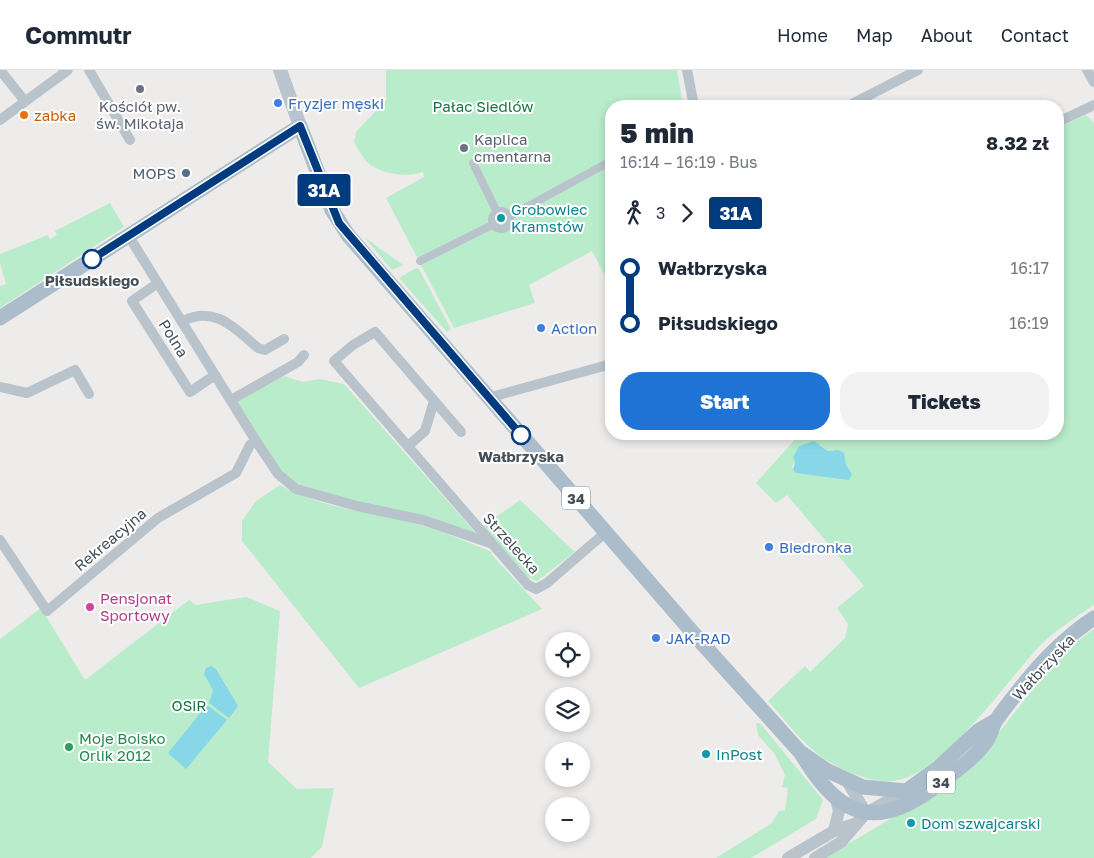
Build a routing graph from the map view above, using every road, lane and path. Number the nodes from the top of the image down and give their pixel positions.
1 (0, 70) edge
2 (68, 70) edge
3 (89, 70) edge
4 (280, 70) edge
5 (687, 70) edge
6 (918, 70) edge
7 (1087, 70) edge
8 (1094, 82) edge
9 (24, 100) junction
10 (693, 100) edge
11 (860, 100) edge
12 (1094, 105) edge
13 (1064, 119) edge
14 (0, 120) edge
15 (300, 126) junction
16 (130, 140) dead end
17 (473, 163) dead end
18 (605, 163) edge
19 (497, 212) junction
20 (510, 216) junction
21 (492, 225) junction
22 (128, 235) junction
23 (420, 261) dead end
24 (158, 283) junction
25 (0, 318) edge
26 (183, 321) junction
27 (284, 339) dead end
28 (304, 355) dead end
29 (605, 366) edge
30 (215, 375) junction
31 (0, 387) edge
32 (89, 394) dead end
33 (491, 399) junction
34 (230, 400) junction
35 (434, 401) junction
36 (461, 432) dead end
37 (256, 441) junction
38 (408, 446) junction
39 (606, 532) junction
40 (0, 540) edge
41 (490, 543) junction
42 (1094, 618) edge
43 (995, 721) junction
44 (800, 752) junction
45 (847, 781) junction
46 (906, 791) junction
47 (836, 800) junction
48 (862, 818) junction
49 (834, 831) junction
50 (788, 858) edge
51 (815, 858) edge

1 - 9 street
2 - 9 street
3 - 16 street
4 - 15 main road, Wałbrzyska
5 - 10 street
6 - 11 street
7 - 8 street
9 - 14 street
12 - 13 street
15 - 22 main road
15 - 33 main road, Wałbrzyska / 34
17 - 19 street
18 - 20 street
19 - 20 street
19 - 21 street
20 - 21 street
21 - 23 street
22 - 24 street, Polna
22 - 25 main road
24 - 26 street, Polna
24 - 30 street, Polna
26 - 27 street
26 - 30 street, Polna
28 - 34 street
29 - 33 street
30 - 34 street, Polna
31 - 32 street
33 - 39 main road, Wałbrzyska / 34
34 - 37 street, Polna
35 - 36 street, Strzelecka
35 - 38 street
35 - 38 street, Strzelecka
37 - 40 street, Rekreacyjna
37 - 41 street, Polna
38 - 41 street, Strzelecka
39 - 41 street, Strzelecka
39 - 44 main road, Wałbrzyska / 34
42 - 43 main road, Wałbrzyska / 34
43 - 46 main road, Wałbrzyska / 34
43 - 48 main road, Wałbrzyska / 34
44 - 45 main road, Wałbrzyska / 34
44 - 47 main road, Wałbrzyska / 34
45 - 46 main road, Wałbrzyska / 34
45 - 48 street
46 - 48 street
47 - 48 main road, Wałbrzyska / 34
47 - 49 street
48 - 49 street
48 - 51 street
49 - 50 street

